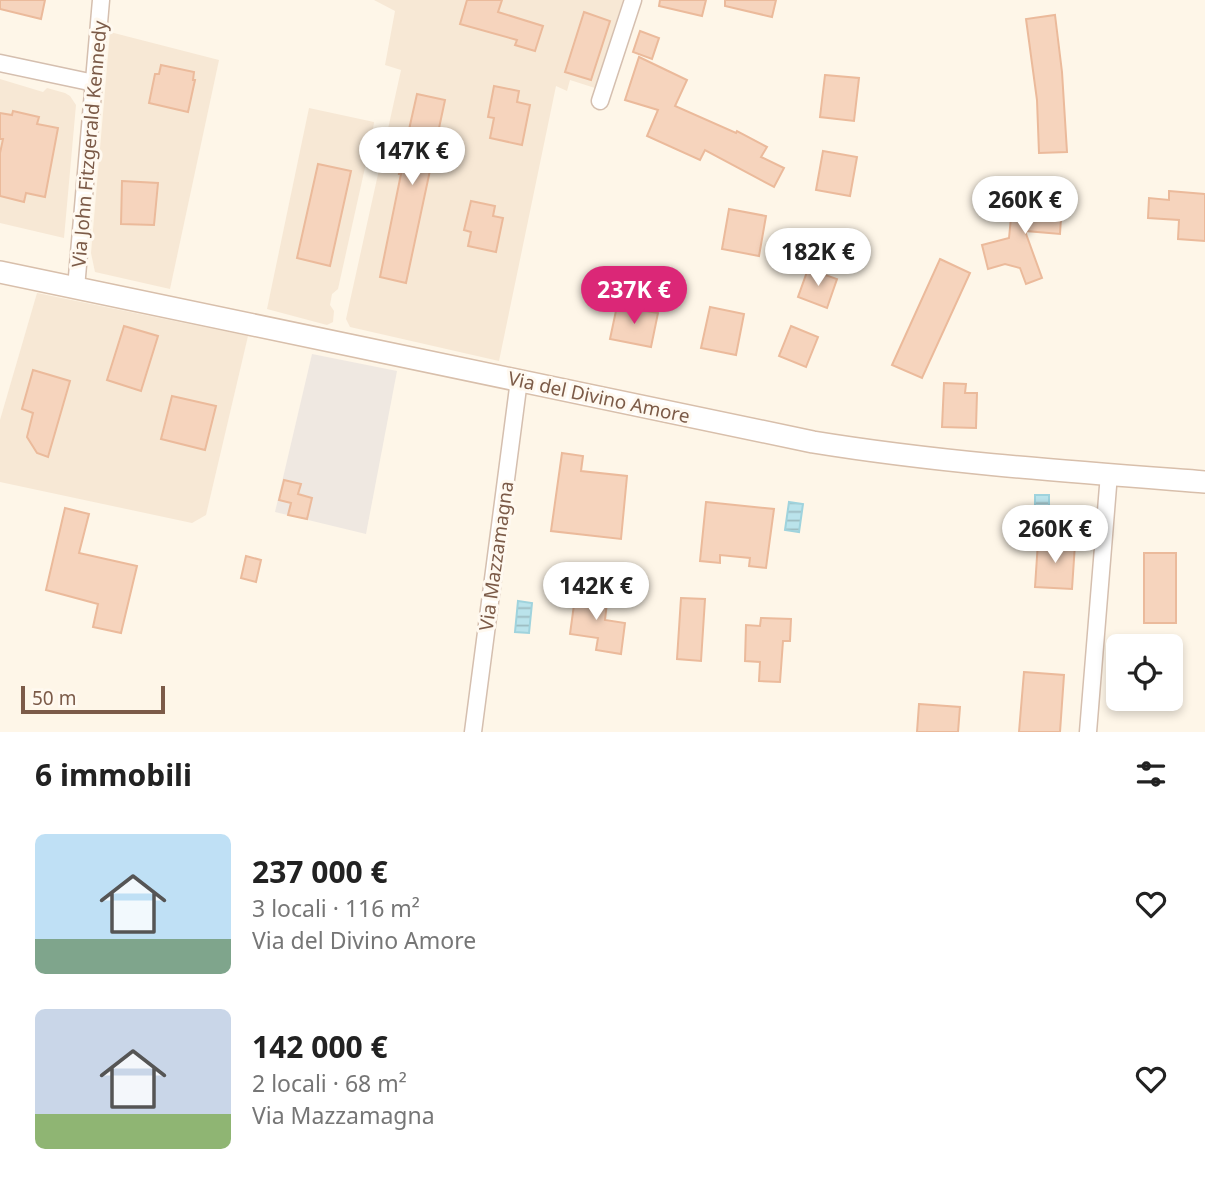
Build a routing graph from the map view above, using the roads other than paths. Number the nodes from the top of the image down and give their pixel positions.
1 (101, 0) edge
2 (633, 0) edge
3 (0, 63) edge
4 (94, 83) junction
5 (600, 102) dead end
6 (0, 272) edge
7 (76, 288) junction
8 (519, 380) junction
9 (1109, 474) junction
10 (1205, 482) edge
11 (473, 732) edge
12 (1088, 732) edge

1 - 4 street, Via John Fitzgerald Kennedy
2 - 5 street
3 - 4 street
4 - 7 street, Via John Fitzgerald Kennedy
6 - 7 main road, Via del Divino Amore
7 - 8 main road, Via del Divino Amore
8 - 9 main road, Via del Divino Amore
8 - 11 street, Via Mazzamagna
9 - 10 main road, Via del Divino Amore
9 - 12 street

